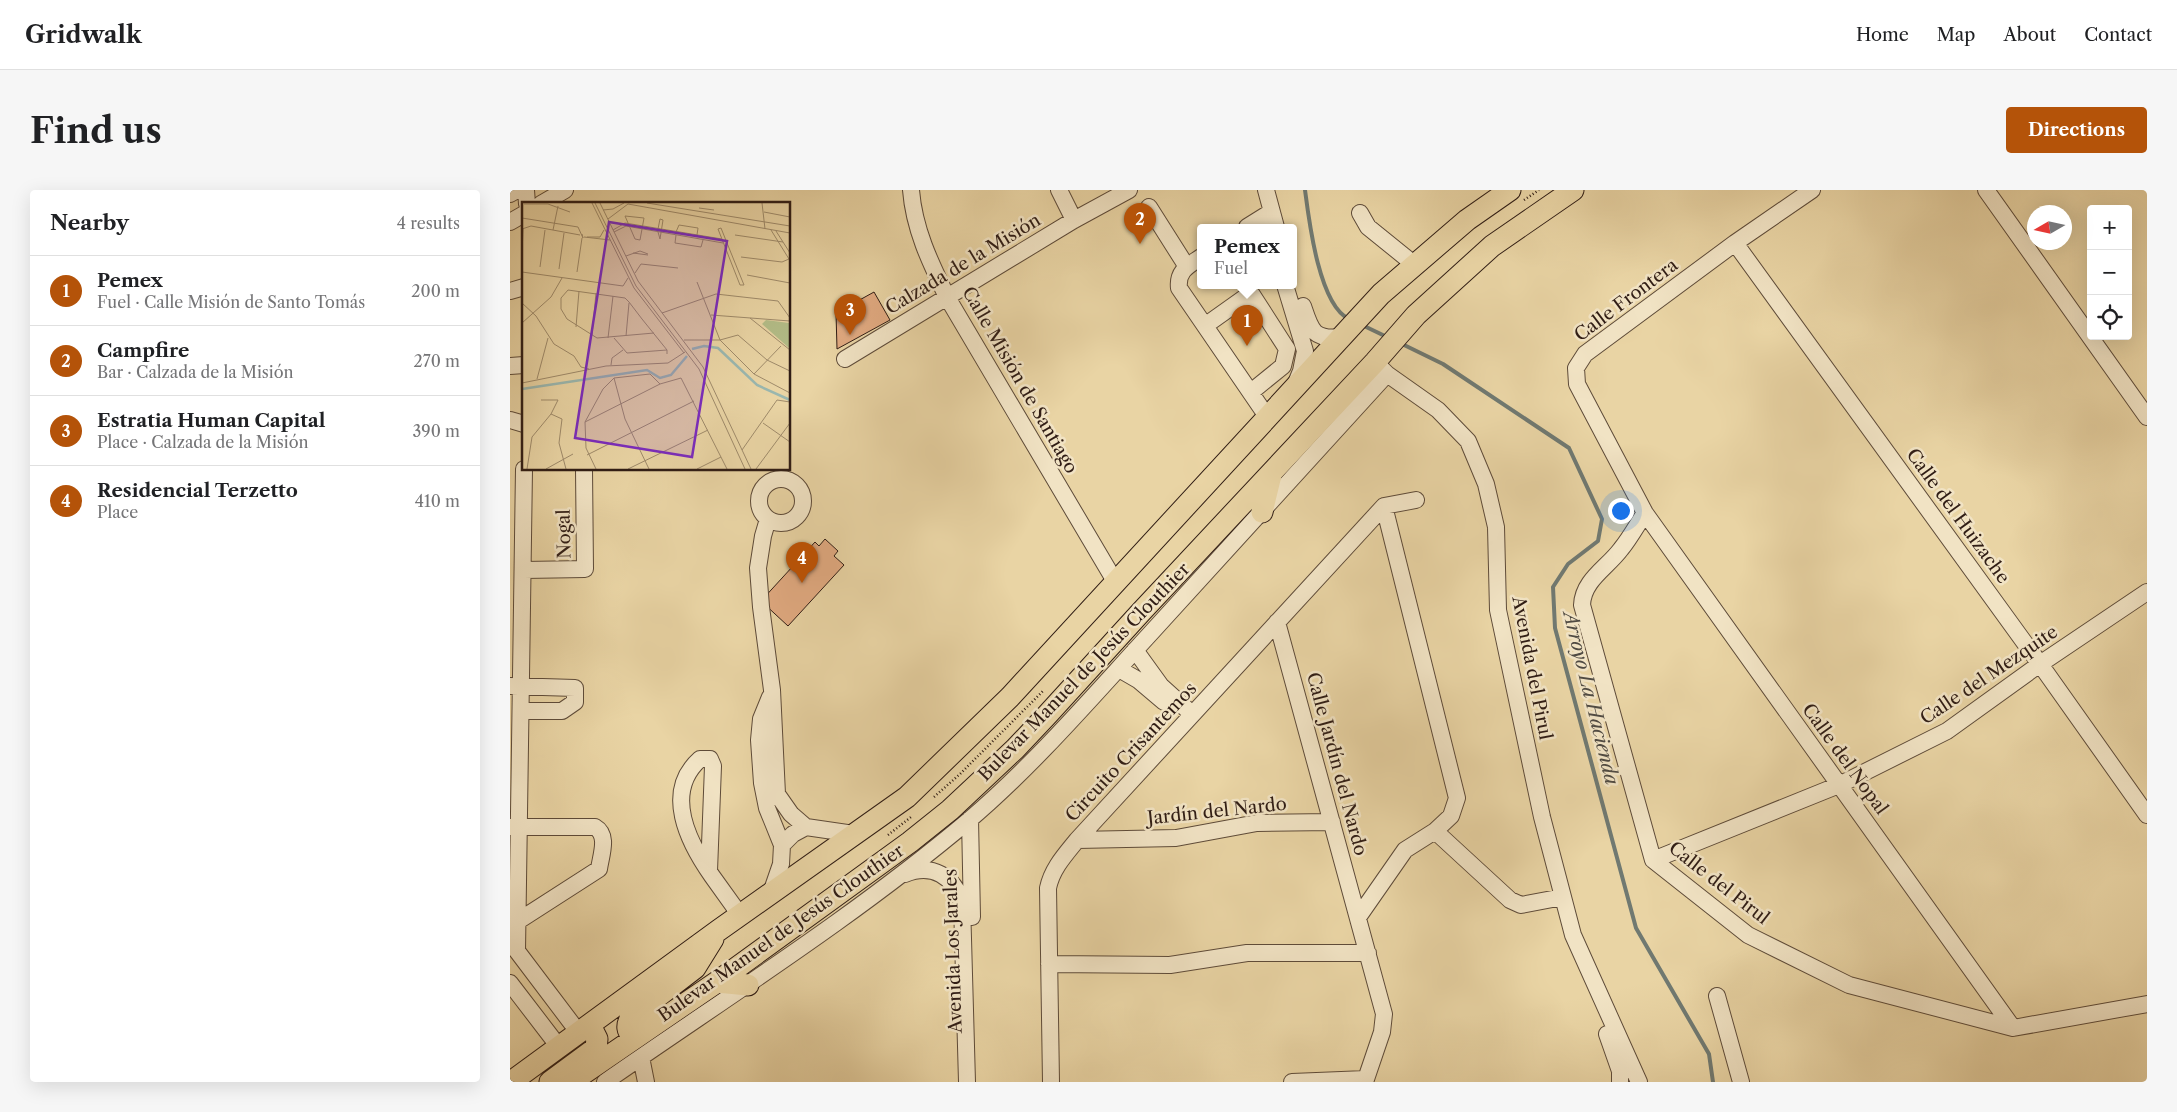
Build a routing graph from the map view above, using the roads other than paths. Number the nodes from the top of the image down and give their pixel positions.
1 (516, 190) edge
2 (565, 190) edge
3 (911, 190) edge
4 (1059, 190) edge
5 (1129, 190) edge
6 (1266, 190) edge
7 (1510, 190) edge
8 (1573, 190) edge
9 (1812, 190) edge
10 (1986, 190) edge
11 (510, 194) edge
12 (544, 202) edge
13 (1149, 208) dead end
14 (1360, 213) dead end
15 (522, 215) edge
16 (1074, 220) junction
17 (510, 222) edge
18 (1273, 222) edge
19 (1735, 243) junction
20 (1197, 260) edge
21 (1415, 265) junction
22 (1187, 267) junction
23 (1285, 289) edge
24 (1297, 289) edge
25 (948, 297) junction
26 (1206, 325) junction
27 (1341, 337) junction
28 (844, 359) dead end
29 (1383, 362) junction
30 (1251, 392) junction
31 (1292, 392) junction
32 (2147, 417) edge
33 (1268, 418) junction
34 (524, 470) edge
35 (584, 470) edge
36 (1271, 473) junction
37 (1416, 500) dead end
38 (1384, 506) junction
39 (1262, 512) junction
40 (1644, 513) junction
41 (768, 520) dead end
42 (524, 570) junction
43 (1116, 583) junction
44 (2147, 592) edge
45 (1277, 622) junction
46 (1135, 650) junction
47 (2040, 664) junction
48 (1119, 669) junction
49 (516, 686) edge
50 (772, 690) junction
51 (522, 711) junction
52 (1188, 719) junction
53 (1839, 785) junction
54 (2147, 815) edge
55 (970, 819) junction
56 (1332, 822) junction
57 (515, 826) edge
58 (806, 827) junction
59 (1435, 831) junction
60 (854, 834) junction
61 (1077, 840) junction
62 (782, 845) junction
63 (1653, 860) junction
64 (709, 871) junction
65 (896, 878) junction
66 (772, 893) junction
67 (1563, 897) junction
68 (740, 915) junction
69 (1359, 916) junction
70 (514, 923) edge
71 (718, 930) junction
72 (1368, 954) junction
73 (1049, 964) junction
74 (1591, 974) junction
75 (717, 982) junction
76 (510, 983) edge
77 (748, 984) junction
78 (1717, 996) dead end
79 (2147, 1004) edge
80 (2013, 1028) junction
81 (584, 1029) junction
82 (560, 1047) junction
83 (637, 1047) junction
84 (1365, 1080) edge
85 (511, 1082) edge
86 (550, 1082) edge
87 (571, 1082) edge
88 (605, 1082) edge
89 (646, 1082) edge
90 (967, 1082) edge
91 (977, 1082) edge
92 (1051, 1082) edge
93 (1292, 1082) edge
94 (1620, 1082) edge
95 (1639, 1082) edge
96 (1741, 1082) edge

1 - 11 street
2 - 12 street
3 - 25 street, Calle Misión de Santiago
4 - 16 street
5 - 16 street, Calzada de la Misión
6 - 18 street
7 - 21 main road
8 - 29 main road
9 - 19 street, Calle Frontera
10 - 32 street
13 - 22 street
14 - 21 street
15 - 17 street
16 - 25 street, Calzada de la Misión
19 - 40 street, Calle Frontera
19 - 47 street, Calle del Huizache
20 - 22 street
21 - 27 main road
22 - 26 street
23 - 31 street
24 - 27 street
25 - 28 street, Calzada de la Misión
25 - 43 street, Calle Misión de Santiago
26 - 30 street
26 - 30 street
27 - 31 main road
29 - 36 main road
29 - 39 street, Bulevar Manuel de Jesús Clouthier
29 - 67 street, Avenida del Pirul
30 - 33 street
31 - 33 main road
33 - 43 main road
34 - 42 street
35 - 42 street, Nogal
36 - 39 main road
36 - 75 main road
37 - 38 street
38 - 45 street, Circuito Crisantemos
38 - 59 street
39 - 46 street, Bulevar Manuel de Jesús Clouthier
40 - 53 street, Calle del Nopal
40 - 63 street, Calle del Pirul
41 - 50 street
42 - 49 street
43 - 60 main road
44 - 47 street, Calle del Mezquite
45 - 52 street, Circuito Crisantemos
45 - 56 street, Calle Jardín del Nardo
46 - 48 street, Bulevar Manuel de Jesús Clouthier
46 - 52 street
47 - 53 street, Calle del Mezquite
47 - 54 street, Calle del Huizache
48 - 52 street
48 - 55 street, Bulevar Manuel de Jesús Clouthier
49 - 51 street
49 - 51 street
50 - 58 street
50 - 62 street
51 - 57 street
52 - 61 street, Circuito Crisantemos
53 - 63 street, Calle del Mezquite
53 - 80 street, Calle del Nopal
55 - 65 street, Bulevar Manuel de Jesús Clouthier
55 - 91 street, Avenida Los Jarales
56 - 61 street, Jardín del Nardo
56 - 69 street, Calle Jardín del Nardo
57 - 70 street
57 - 70 street
58 - 60 street
58 - 62 street
59 - 67 street
59 - 69 street
60 - 66 main road
61 - 73 street, Circuito Crisantemos
62 - 66 street
63 - 80 street, Calle del Pirul
64 - 64 street
64 - 68 street
65 - 77 street, Bulevar Manuel de Jesús Clouthier
65 - 90 street, Avenida Los Jarales
66 - 68 main road
67 - 74 street, Avenida del Pirul
68 - 71 main road
69 - 72 street
70 - 81 street
71 - 81 main road
71 - 83 main road
72 - 73 street
72 - 84 street
73 - 92 street, Circuito Crisantemos
74 - 94 street
74 - 95 street
75 - 77 main road
75 - 83 main road
76 - 82 street
77 - 83 street, Bulevar Manuel de Jesús Clouthier
78 - 96 street
79 - 80 street, Calle del Pirul
81 - 82 main road
81 - 86 main road
82 - 85 main road
83 - 87 main road
83 - 88 street, Bulevar Manuel de Jesús Clouthier
83 - 89 street
84 - 93 street

